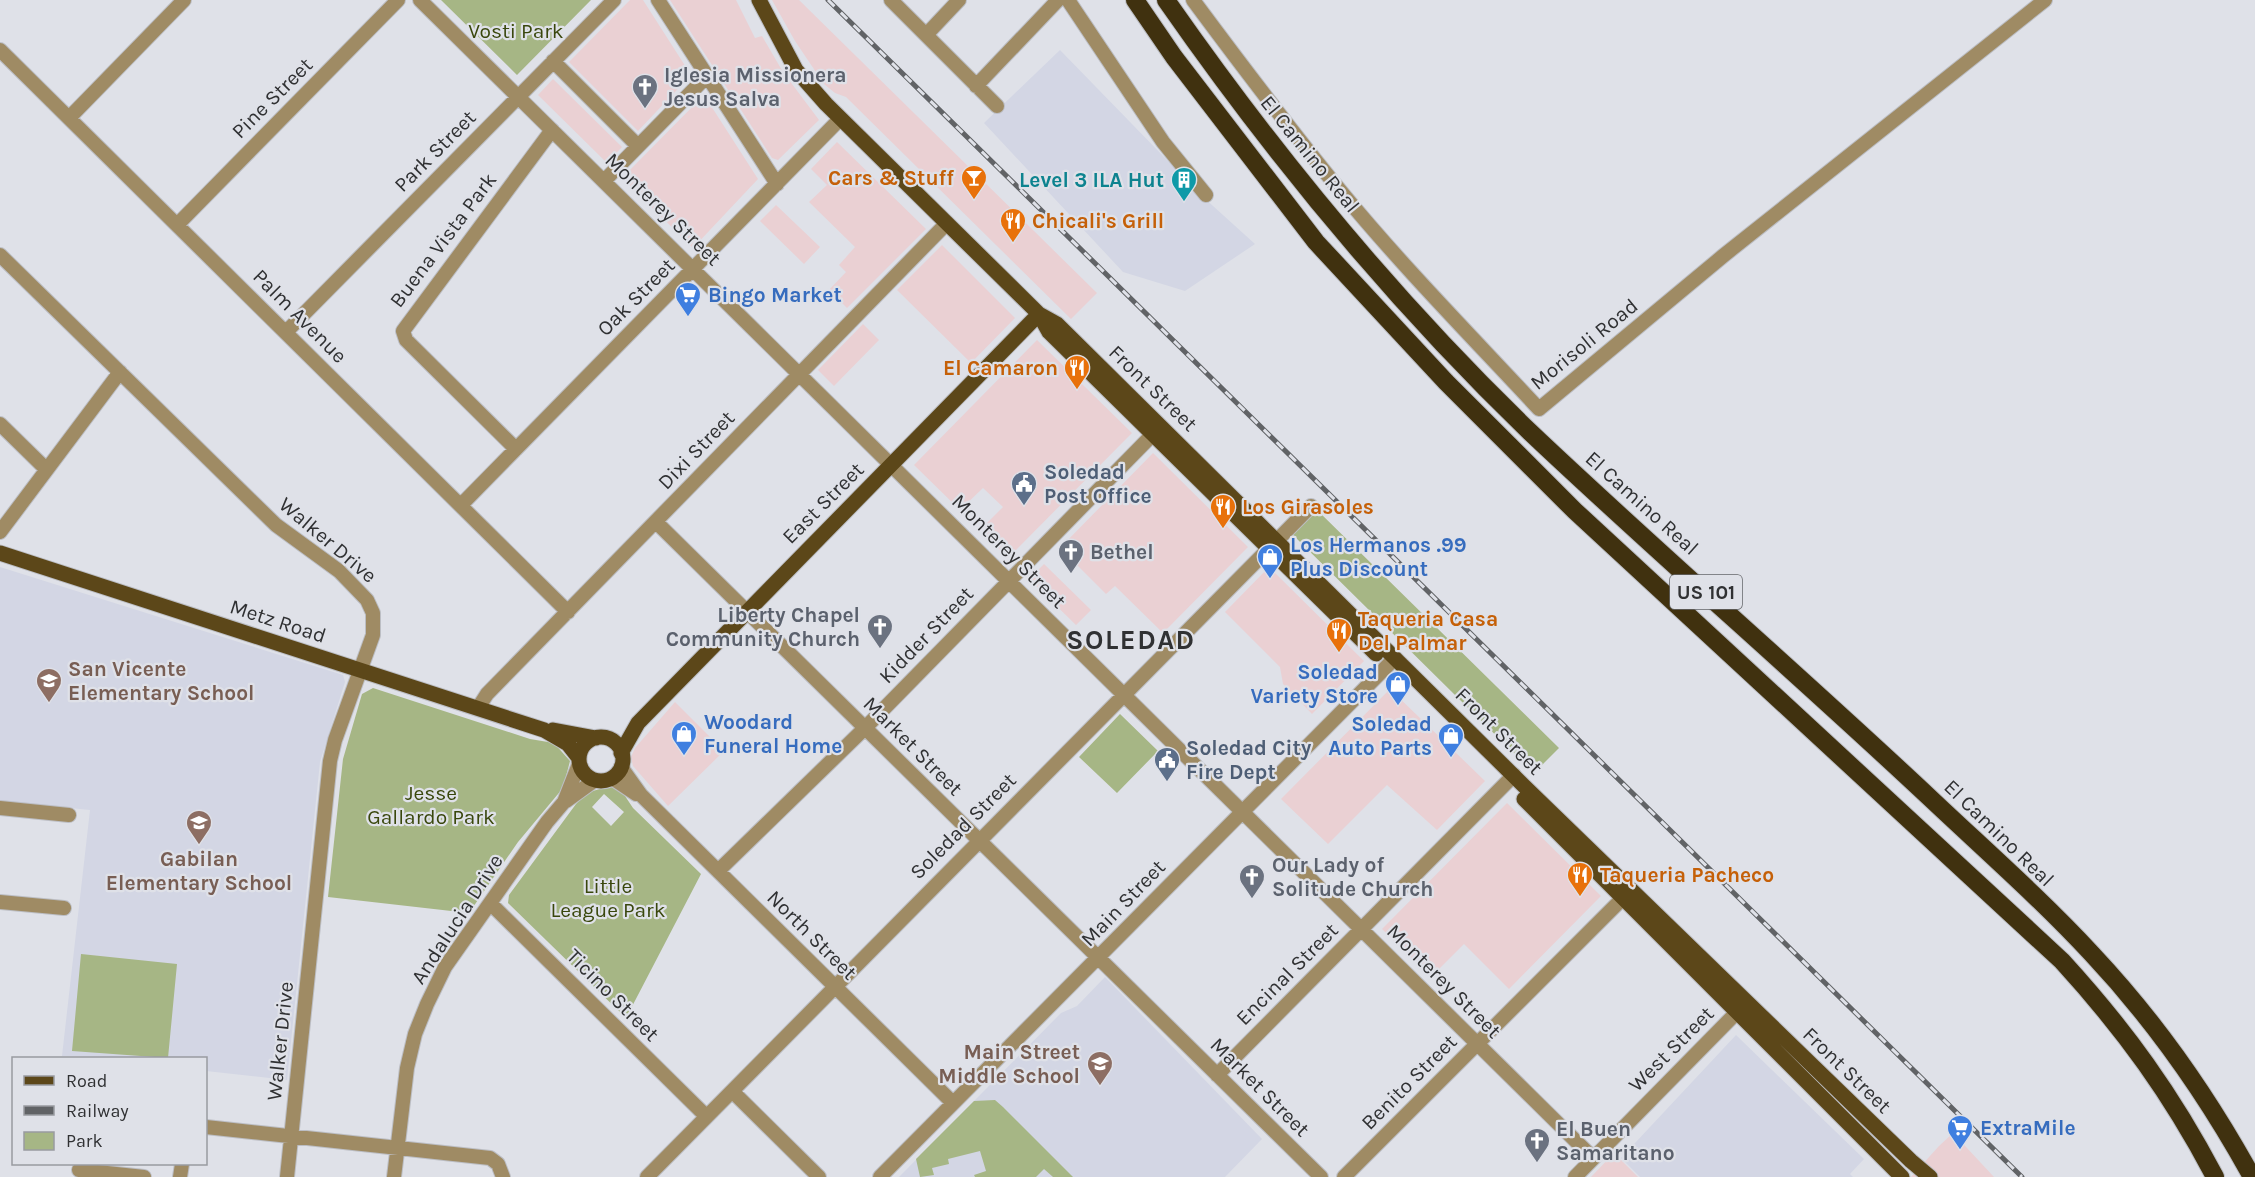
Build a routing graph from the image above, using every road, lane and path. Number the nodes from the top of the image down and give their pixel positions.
1 (184, 0) edge
2 (398, 0) edge
3 (420, 0) edge
4 (614, 0) edge
5 (658, 0) edge
6 (759, 0) edge
7 (891, 0) edge
8 (959, 0) edge
9 (1058, 0) edge
10 (1068, 0) edge
11 (1135, 0) edge
12 (1166, 0) edge
13 (1193, 0) edge
14 (2045, 0) edge
15 (926, 35) junction
16 (3, 58) edge
17 (553, 61) junction
18 (706, 76) junction
19 (976, 86) junction
20 (518, 97) junction
21 (997, 106) dead end
22 (69, 118) junction
23 (840, 119) junction
24 (552, 130) junction
25 (638, 146) junction
26 (604, 181) junction
27 (777, 184) junction
28 (1206, 195) dead end
29 (947, 223) junction
30 (177, 225) junction
31 (0, 255) edge
32 (694, 269) junction
33 (1039, 314) junction
34 (286, 332) junction
35 (120, 372) junction
36 (799, 373) junction
37 (0, 424) edge
38 (1157, 429) junction
39 (516, 449) junction
40 (891, 465) junction
41 (46, 469) junction
42 (461, 505) junction
43 (1311, 506) dead end
44 (656, 522) junction
45 (0, 532) edge
46 (1274, 545) junction
47 (0, 554) edge
48 (1009, 580) junction
49 (746, 610) junction
50 (568, 612) junction
51 (1392, 662) junction
52 (362, 670) junction
53 (1124, 694) junction
54 (478, 708) junction
55 (638, 723) junction
56 (865, 728) junction
57 (544, 730) junction
58 (602, 739) junction
59 (579, 761) junction
60 (618, 766) junction
61 (1510, 779) junction
62 (595, 780) junction
63 (564, 802) junction
64 (0, 808) edge
65 (1242, 810) junction
66 (69, 815) dead end
67 (978, 840) junction
68 (718, 871) junction
69 (1627, 894) junction
70 (0, 902) edge
71 (490, 903) junction
72 (64, 908) dead end
73 (1362, 929) junction
74 (1098, 958) junction
75 (834, 987) junction
76 (1741, 1008) junction
77 (1476, 1043) junction
78 (1217, 1075) junction
79 (732, 1091) junction
80 (953, 1103) junction
81 (706, 1116) junction
82 (207, 1127) edge
83 (291, 1137) junction
84 (398, 1148) junction
85 (1593, 1158) junction
86 (1911, 1161) junction
87 (79, 1170) edge
88 (1900, 1176) edge
89 (144, 1177) edge
90 (287, 1177) edge
91 (394, 1177) edge
92 (503, 1177) edge
93 (647, 1177) edge
94 (819, 1177) edge
95 (880, 1177) edge
96 (1321, 1177) edge
97 (1344, 1177) edge
98 (1575, 1177) edge
99 (1930, 1177) edge
100 (2216, 1177) edge
101 (2252, 1177) edge

1 - 22 street
2 - 30 street, Pine Street
3 - 20 street, Monterey Street
4 - 17 street, Park Street
5 - 18 street
6 - 23 main road, Front Street
7 - 15 street
8 - 15 street
9 - 19 street
10 - 28 street
11 - 100 highway, US 101
12 - 101 highway, El Camino Real / US 101
13 - 14 street, Morisoli Road
15 - 19 street
16 - 22 street, Palm Avenue
17 - 20 street, Park Street
17 - 25 street
18 - 25 street
18 - 27 street
19 - 21 street
20 - 24 street, Monterey Street
20 - 34 street, Park Street
22 - 30 street, Palm Avenue
23 - 27 street, Oak Street
23 - 29 main road, Front Street
24 - 26 street, Monterey Street
24 - 39 street, Buena Vista Park
25 - 26 street
26 - 32 street, Monterey Street
27 - 32 street, Oak Street
29 - 33 main road, Front Street
29 - 36 street, Dixi Street
30 - 34 street, Palm Avenue
31 - 35 street, Walker Drive
32 - 36 street, Monterey Street
32 - 39 street, Oak Street
33 - 38 main road, Front Street
33 - 40 main road, East Street
34 - 42 street, Palm Avenue
35 - 41 street
35 - 52 street, Walker Drive
36 - 40 street, Monterey Street
36 - 44 street, Dixi Street
37 - 41 street
38 - 46 main road, Front Street
38 - 48 street, Kidder Street
39 - 42 street, Oak Street
40 - 48 street, Monterey Street
40 - 49 main road, East Street
41 - 45 street
42 - 50 street, Palm Avenue
43 - 46 street, Soledad Street
44 - 49 street, Market Street
44 - 50 street, Dixi Street
46 - 51 main road, Front Street
46 - 53 street, Soledad Street
47 - 52 main road, Metz Road
48 - 53 street, Monterey Street
48 - 56 street, Kidder Street
49 - 55 main road, East Street
49 - 56 street, Market Street
50 - 54 street, Dixi Street
51 - 61 main road, Front Street
51 - 65 street, Main Street
52 - 54 main road, Metz Road
52 - 83 street, Walker Drive
53 - 65 street, Monterey Street
53 - 67 street, Soledad Street
54 - 57 main road, Metz Road
55 - 58 main road, East Street
55 - 60 main road, East Street
56 - 67 street, Market Street
56 - 68 street, Kidder Street
57 - 58 main road, Metz Road
57 - 59 main road, Metz Road
58 - 59 main road
58 - 60 main road
59 - 62 main road
59 - 63 street, Andalucia Drive
60 - 62 main road
60 - 68 street, North Street
61 - 69 main road, Front Street
61 - 73 street, Encinal Street
62 - 63 street, Andalucia Drive
63 - 71 street, Andalucia Drive
64 - 66 street
65 - 73 street, Monterey Street
65 - 74 street, Main Street
67 - 74 street, Market Street
67 - 75 street, Soledad Street
68 - 75 street, North Street
69 - 76 main road, Front Street
69 - 77 street, Benito Street
70 - 72 street
71 - 81 street, Ticino Street
71 - 84 street, Andalucia Drive
73 - 77 street, Monterey Street
73 - 78 street, Encinal Street
74 - 78 street, Market Street
74 - 80 street, Main Street
75 - 79 street, Soledad Street
75 - 80 street, North Street
76 - 85 street, West Street
76 - 86 main road, Front Street
76 - 88 main road, Front Street
77 - 85 street, Monterey Street
77 - 97 street, Benito Street
78 - 96 street, Market Street
79 - 81 street, Soledad Street
79 - 94 street
80 - 95 street, Main Street
81 - 93 street, Soledad Street
82 - 83 street
83 - 84 street
83 - 90 street, Walker Drive
84 - 91 street, Andalucia Drive
84 - 92 street
85 - 98 street, West Street
86 - 88 street
86 - 99 main road, Front Street
87 - 89 street

